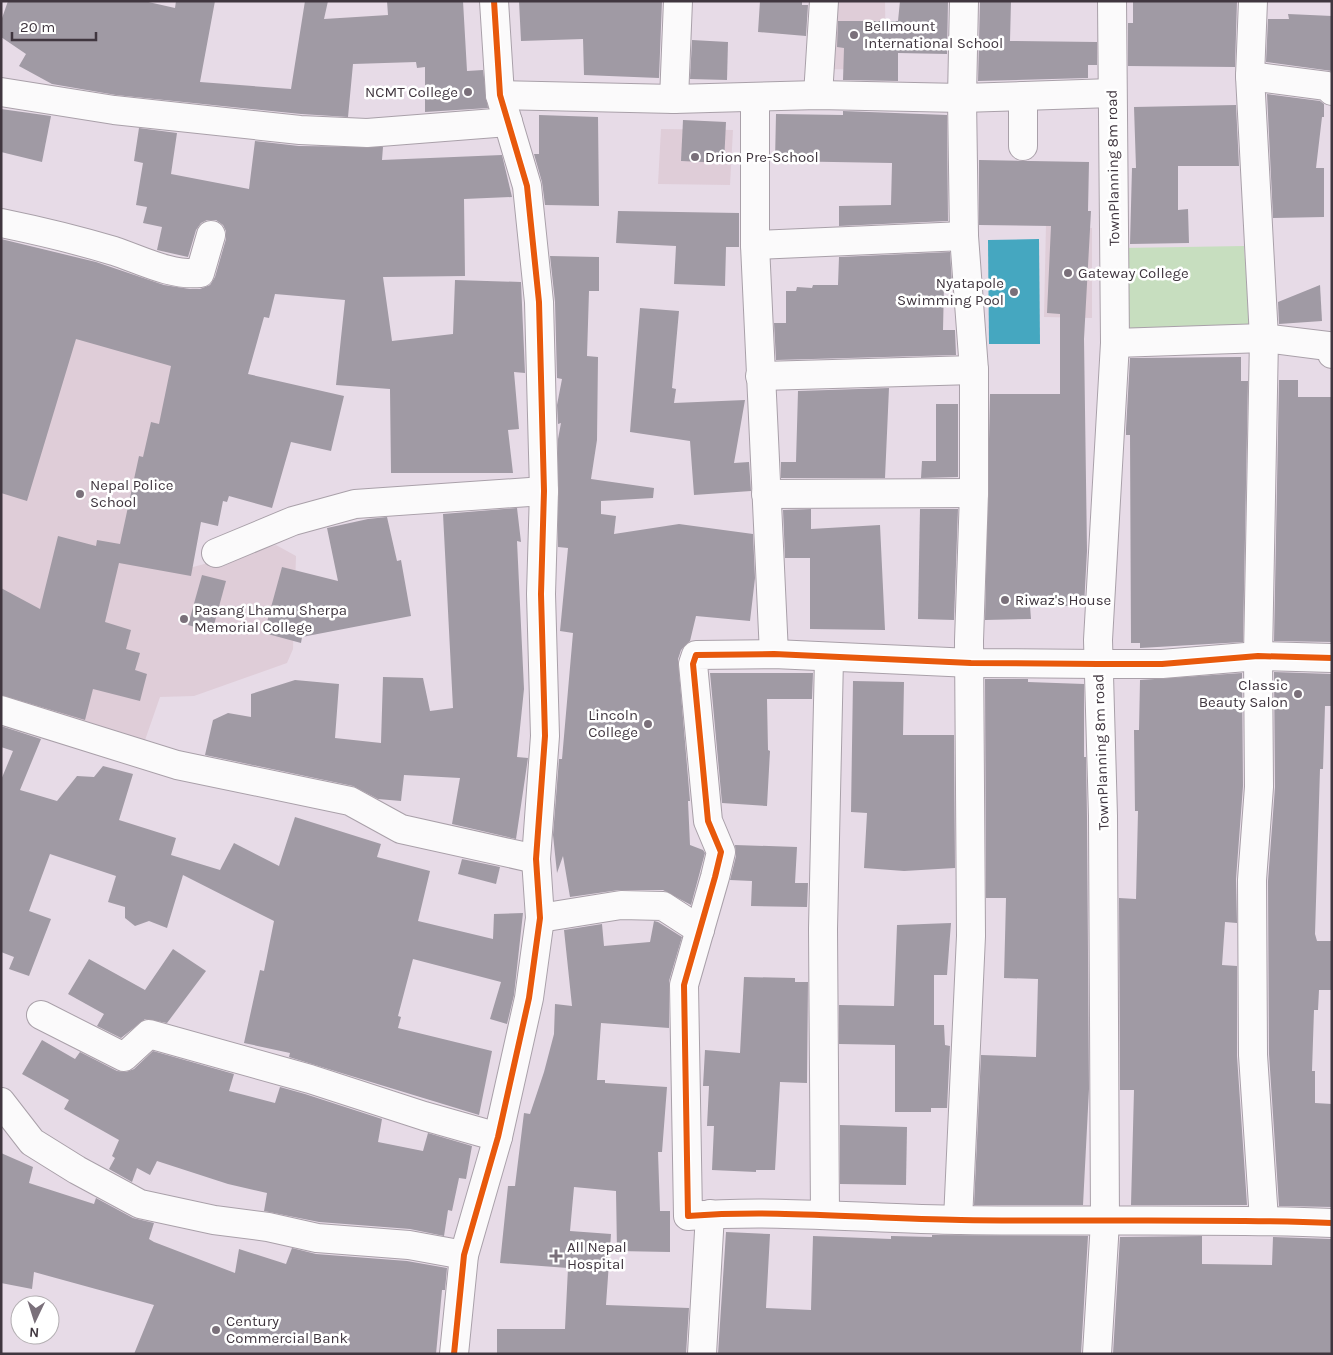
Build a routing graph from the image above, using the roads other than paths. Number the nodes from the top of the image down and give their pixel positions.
1 (494, 1) edge
2 (678, 1) edge
3 (824, 1) edge
4 (964, 1) edge
5 (1112, 1) edge
6 (1253, 1) edge
7 (1250, 76) junction
8 (1332, 91) edge
9 (1, 92) edge
10 (1112, 92) junction
11 (500, 95) junction
12 (818, 95) junction
13 (1023, 96) junction
14 (755, 97) junction
15 (962, 98) junction
16 (674, 99) junction
17 (508, 122) junction
18 (1023, 146) dead end
19 (1, 224) edge
20 (211, 235) dead end
21 (964, 236) junction
22 (755, 245) junction
23 (1264, 338) junction
24 (1115, 343) junction
25 (1332, 354) edge
26 (974, 370) junction
27 (760, 376) junction
28 (544, 491) junction
29 (974, 493) junction
30 (766, 494) junction
31 (216, 554) dead end
32 (774, 654) junction
33 (1258, 656) junction
34 (829, 658) junction
35 (1332, 658) edge
36 (971, 663) junction
37 (1098, 664) junction
38 (1, 710) edge
39 (536, 859) junction
40 (540, 918) junction
41 (700, 930) junction
42 (41, 1015) dead end
43 (1, 1102) edge
44 (498, 1137) junction
45 (710, 1214) junction
46 (825, 1215) junction
47 (958, 1220) junction
48 (1264, 1220) junction
49 (1106, 1222) junction
50 (1332, 1223) edge
51 (464, 1255) junction
52 (454, 1354) edge
53 (702, 1354) edge
54 (1098, 1354) edge

1 - 11 street
2 - 16 street
3 - 12 street
4 - 15 street
5 - 10 street, TownPlanning 8m road
6 - 7 street
7 - 8 street
7 - 23 street
9 - 17 street
10 - 13 street
10 - 24 street, TownPlanning 8m road
11 - 16 street
11 - 17 street
12 - 14 street
12 - 15 street
13 - 15 street
13 - 18 street
14 - 16 street
14 - 22 street
15 - 21 street
17 - 28 street
19 - 20 street
21 - 22 street
21 - 26 street
22 - 27 street
23 - 24 street
23 - 25 street
23 - 33 street
24 - 37 street, TownPlanning 8m road
26 - 27 street
26 - 29 street
27 - 30 street
28 - 31 street
28 - 39 street
29 - 30 street
29 - 36 street
30 - 32 street
32 - 34 street
32 - 41 street
33 - 35 street
33 - 37 street
33 - 48 street
34 - 36 street
34 - 46 street
36 - 37 street
36 - 47 street
37 - 49 street, TownPlanning 8m road
38 - 39 street
39 - 40 street
40 - 41 street
40 - 44 street
41 - 45 street
42 - 44 street
43 - 51 street
44 - 51 street
45 - 46 street
45 - 53 street
46 - 47 street
47 - 49 street
48 - 49 street
48 - 50 street
49 - 54 street, TownPlanning 8m road
51 - 52 street

